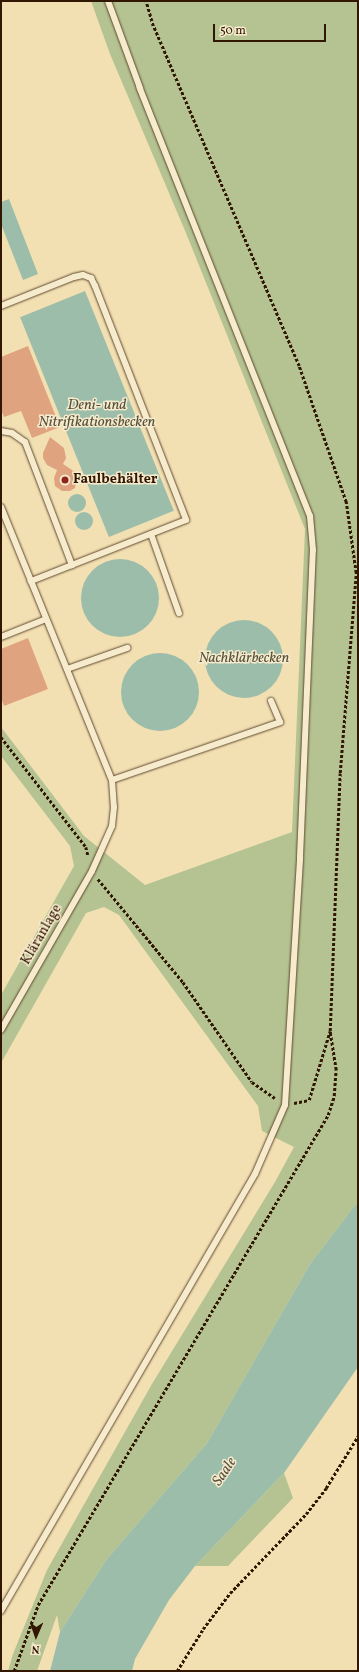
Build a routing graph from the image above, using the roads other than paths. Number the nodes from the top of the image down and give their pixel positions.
1 (108, 1) edge
2 (1, 306) edge
3 (1, 431) edge
4 (1, 507) edge
5 (151, 534) junction
6 (72, 565) junction
7 (31, 581) junction
8 (179, 613) dead end
9 (46, 619) junction
10 (1, 637) edge
11 (127, 648) dead end
12 (67, 669) junction
13 (271, 701) dead end
14 (112, 780) junction
15 (1, 1030) edge
16 (1, 1610) edge

1 - 16 lane
2 - 5 lane
3 - 6 lane
4 - 7 lane, Kläranlage
5 - 6 lane
5 - 8 lane
6 - 7 lane
7 - 9 lane, Kläranlage
9 - 10 lane
9 - 12 lane, Kläranlage
11 - 12 lane
12 - 14 lane, Kläranlage
13 - 14 lane
14 - 15 lane, Kläranlage

